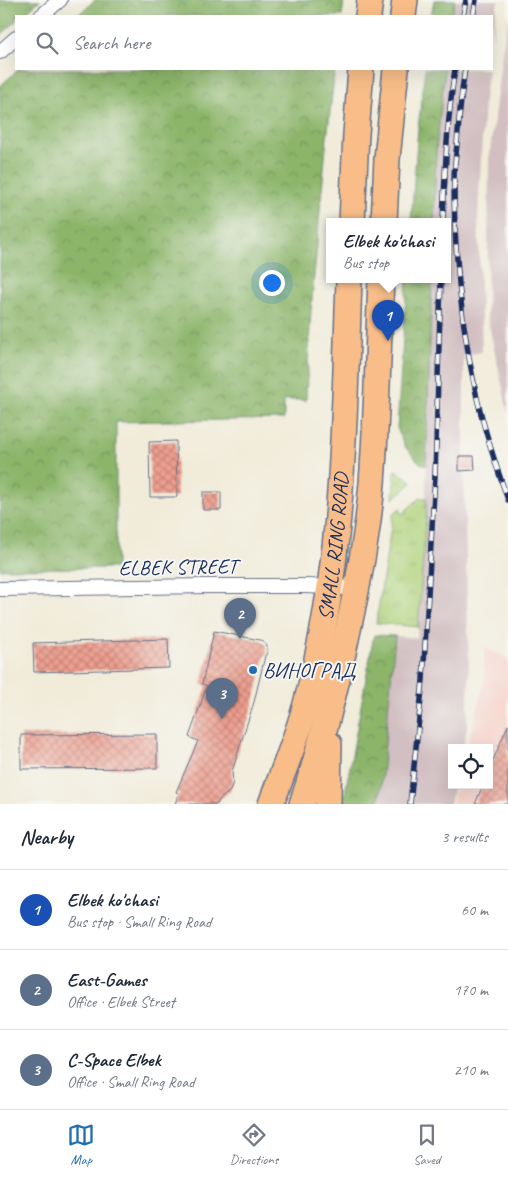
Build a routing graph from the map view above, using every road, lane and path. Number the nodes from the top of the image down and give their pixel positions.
1 (60, 0) edge
2 (370, 0) edge
3 (406, 0) edge
4 (42, 15) edge
5 (368, 15) edge
6 (403, 15) edge
7 (15, 39) edge
8 (0, 52) edge
9 (361, 70) edge
10 (396, 70) edge
11 (352, 218) edge
12 (384, 218) edge
13 (349, 283) edge
14 (381, 283) edge
15 (331, 586) junction
16 (357, 588) junction
17 (0, 589) edge
18 (330, 708) junction
19 (271, 804) edge
20 (302, 804) edge
21 (328, 804) edge

1 - 4 street
2 - 5 highway
3 - 6 highway
7 - 8 street
9 - 11 highway
10 - 12 highway
13 - 15 highway, SMALL RING ROAD
14 - 16 highway, SMALL RING ROAD
15 - 16 street, ELBEK STREET
15 - 17 street, ELBEK STREET
15 - 19 highway, SMALL RING ROAD
16 - 18 highway, SMALL RING ROAD
18 - 20 highway, SMALL RING ROAD
18 - 21 highway

